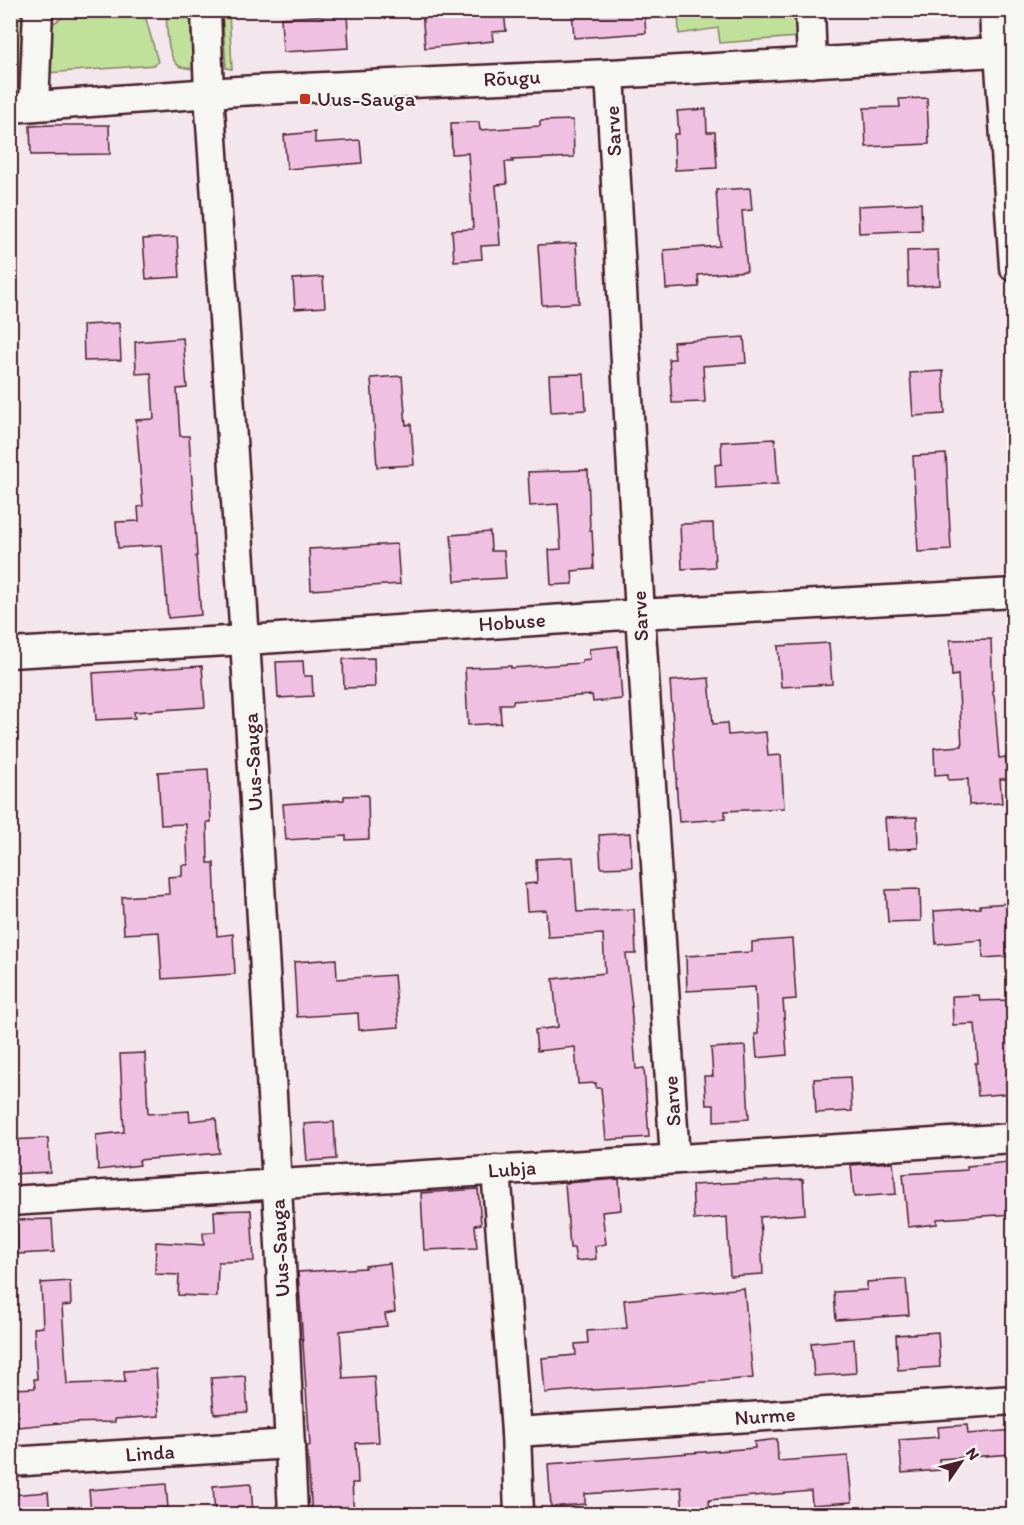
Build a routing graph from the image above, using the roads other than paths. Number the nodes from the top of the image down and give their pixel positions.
1 (38, 10) edge
2 (206, 10) edge
3 (810, 10) edge
4 (994, 10) edge
5 (1006, 52) edge
6 (812, 63) junction
7 (610, 74) junction
8 (209, 94) junction
9 (22, 107) edge
10 (1014, 267) edge
11 (1014, 593) edge
12 (640, 614) junction
13 (246, 640) junction
14 (10, 653) edge
15 (1014, 1138) edge
16 (675, 1159) junction
17 (496, 1170) junction
18 (277, 1184) junction
19 (10, 1201) edge
20 (1014, 1400) edge
21 (516, 1432) junction
22 (290, 1444) junction
23 (10, 1462) edge
24 (293, 1515) edge
25 (519, 1515) edge

1 - 9 street
2 - 8 street, Uus-Sauga
3 - 6 street
4 - 5 street
5 - 6 street, Rõugu
5 - 10 street
6 - 7 street, Rõugu
7 - 8 street, Rõugu
7 - 12 street, Sarve
8 - 9 street, Rõugu
8 - 13 street, Uus-Sauga
11 - 12 street, Hobuse
12 - 13 street, Hobuse
12 - 16 street, Sarve
13 - 14 street, Hobuse
13 - 18 street, Uus-Sauga
15 - 16 street, Lubja
16 - 17 street, Lubja
17 - 18 street, Lubja
17 - 21 street
18 - 19 street, Lubja
18 - 22 street, Uus-Sauga
20 - 21 street, Nurme
21 - 25 street
22 - 23 street, Linda
22 - 24 street, Uus-Sauga

